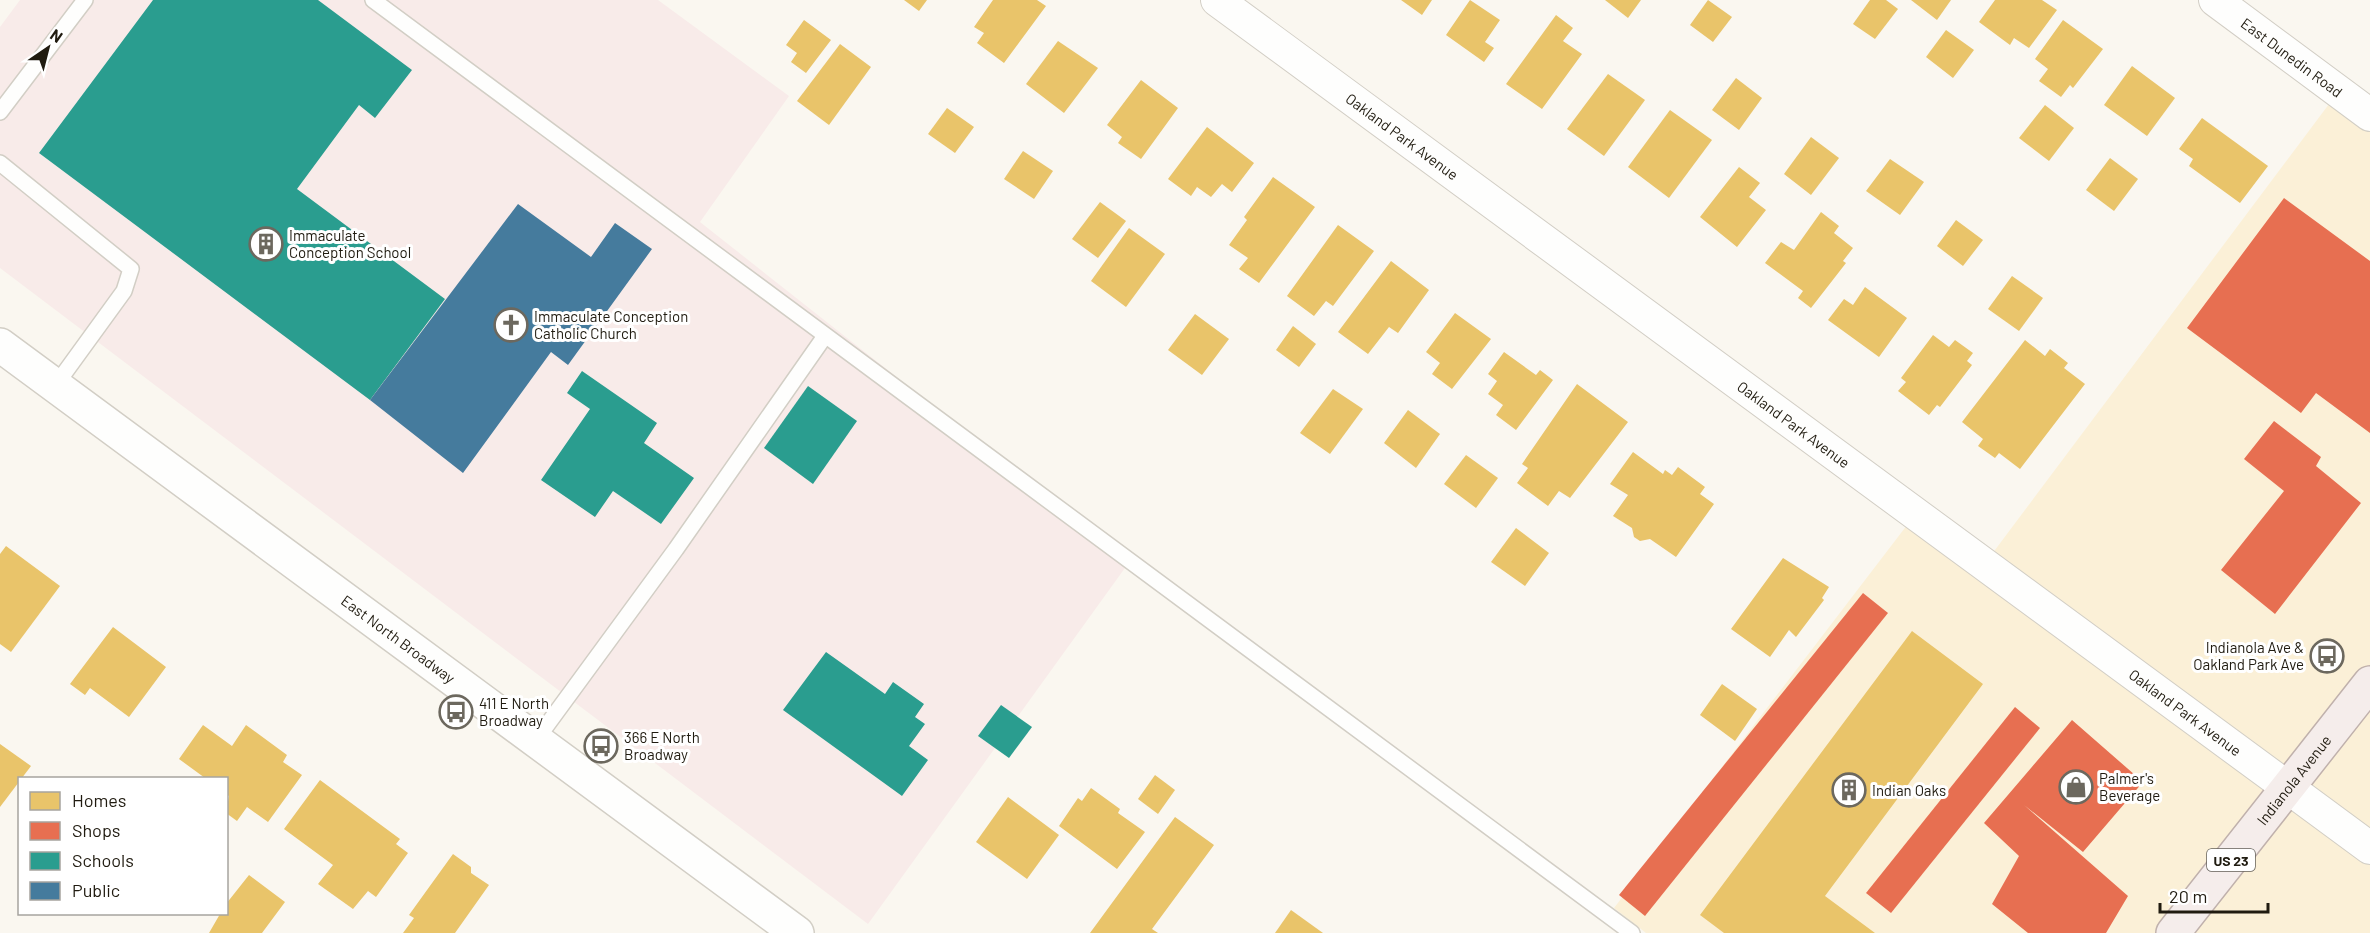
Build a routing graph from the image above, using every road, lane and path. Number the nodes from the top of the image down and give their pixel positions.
1 (85, 0) edge
2 (372, 0) edge
3 (1217, 0) edge
4 (2215, 0) edge
5 (0, 112) edge
6 (2370, 116) edge
7 (0, 163) edge
8 (825, 336) junction
9 (0, 345) edge
10 (55, 386) junction
11 (2370, 683) edge
12 (536, 740) junction
13 (2288, 787) junction
14 (2370, 848) edge
15 (797, 933) edge
16 (1632, 933) edge
17 (2173, 933) edge

1 - 5 lane
2 - 8 lane
3 - 13 street, Oakland Park Avenue
4 - 6 street, East Dunedin Road
7 - 10 lane
8 - 12 lane
8 - 16 lane
9 - 10 main road, East North Broadway
10 - 12 main road, East North Broadway
11 - 13 main road, Indianola Avenue / US 23
12 - 15 main road, East North Broadway
13 - 14 street, Oakland Park Avenue
13 - 17 main road, Indianola Avenue / US 23

